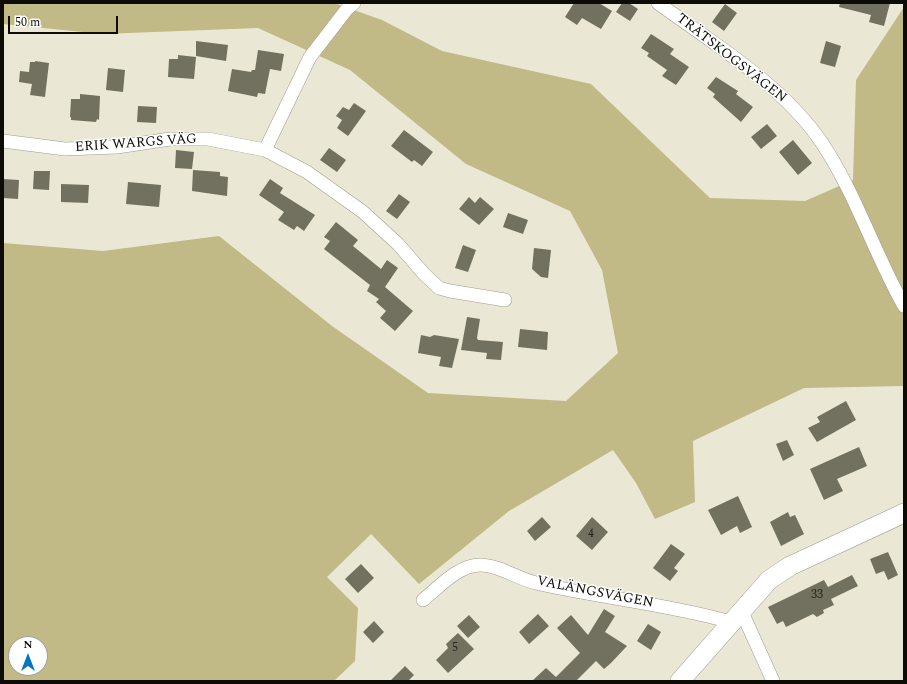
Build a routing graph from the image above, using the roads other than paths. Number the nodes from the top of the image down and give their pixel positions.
1 (354, 3) edge
2 (658, 3) edge
3 (3, 141) edge
4 (265, 150) junction
5 (505, 300) dead end
6 (904, 306) edge
7 (904, 513) edge
8 (423, 600) dead end
9 (736, 616) junction
10 (680, 681) edge
11 (773, 681) edge

1 - 4 street
2 - 6 street, TRÄTSKOGSVÄGEN
3 - 4 street, ERIK WARGS VÄG
4 - 5 street, ERIK WARGS VÄG
7 - 9 street
8 - 9 street, VALÄNGSVÄGEN
9 - 10 street
9 - 11 street

